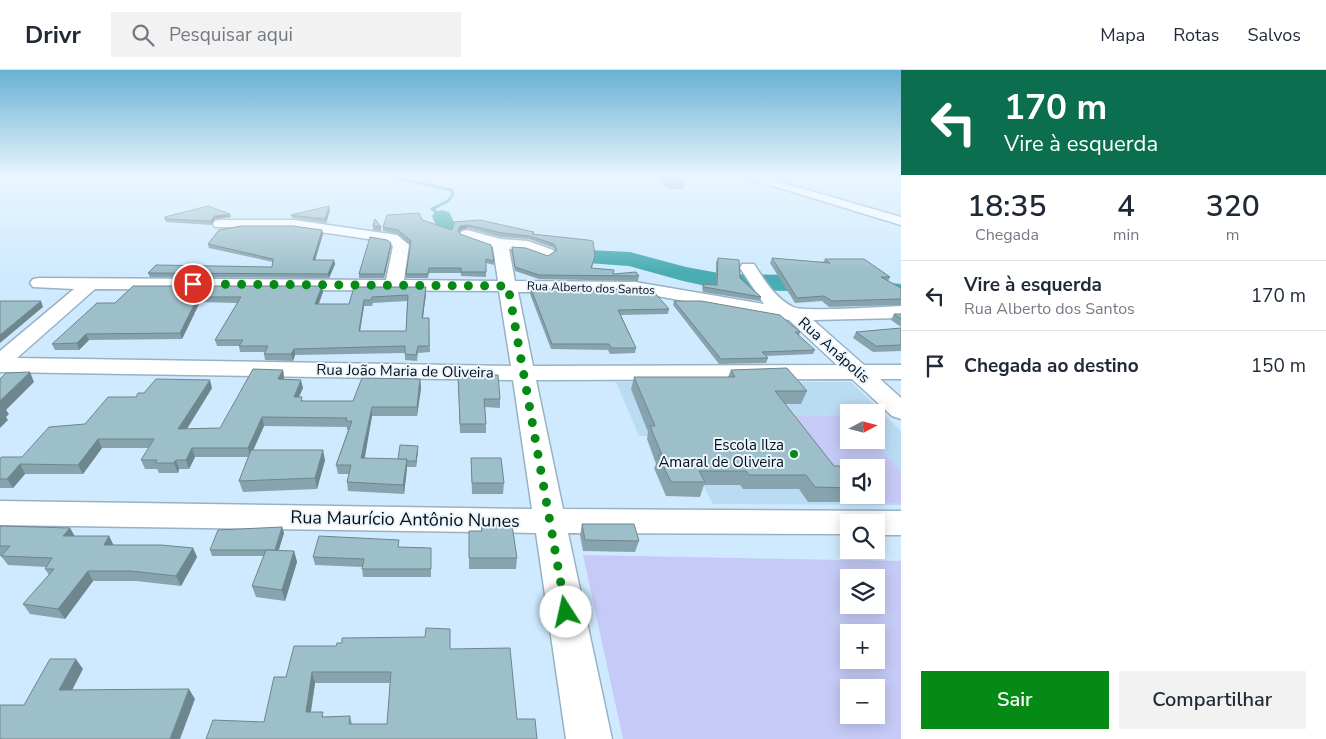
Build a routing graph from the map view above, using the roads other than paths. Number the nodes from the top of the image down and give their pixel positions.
1 (860, 209) edge
2 (901, 221) edge
3 (220, 224) dead end
4 (467, 234) edge
5 (500, 244) junction
6 (547, 253) edge
7 (754, 279) dead end
8 (39, 283) dead end
9 (89, 285) junction
10 (394, 285) junction
11 (508, 286) junction
12 (901, 312) edge
13 (796, 315) junction
14 (0, 363) edge
15 (858, 372) junction
16 (901, 372) edge
17 (524, 373) junction
18 (901, 411) edge
19 (0, 513) edge
20 (550, 521) junction
21 (840, 522) edge
22 (885, 522) edge
23 (901, 523) edge
24 (589, 739) edge

1 - 2 street
3 - 10 street
4 - 5 street
5 - 6 street
5 - 11 street
7 - 13 street, Rua Anápolis
8 - 9 street, Rua Alberto dos Santos
9 - 10 street, Rua Alberto dos Santos
9 - 14 street
10 - 11 street, Rua Alberto dos Santos
11 - 13 street, Rua Alberto dos Santos
11 - 17 street
12 - 13 street, Rua Alberto dos Santos
13 - 15 street, Rua Anápolis
14 - 17 street, Rua João Maria de Oliveira
15 - 16 street, Rua João Maria de Oliveira
15 - 17 street, Rua João Maria de Oliveira
15 - 18 street, Rua Anápolis
17 - 20 street
19 - 20 street, Rua Maurício Antônio Nunes
20 - 21 street, Rua Maurício Antônio Nunes
20 - 24 street
22 - 23 street

